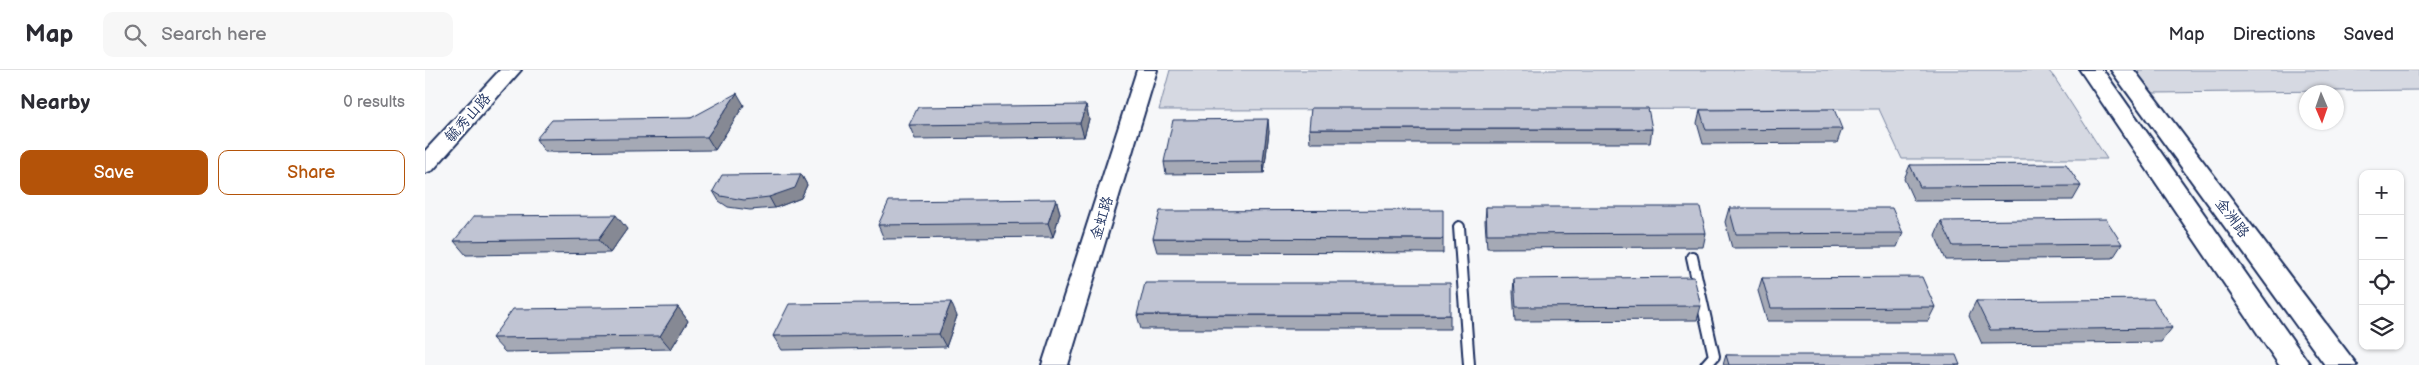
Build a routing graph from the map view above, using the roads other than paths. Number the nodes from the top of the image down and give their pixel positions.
1 (511, 70) edge
2 (1147, 70) edge
3 (2091, 70) edge
4 (2123, 70) edge
5 (425, 165) edge
6 (1459, 227) dead end
7 (1693, 257) dead end
8 (1055, 365) edge
9 (1469, 365) edge
10 (1706, 365) edge
11 (2295, 365) edge
12 (2342, 365) edge

1 - 5 street, 毓秀山路
2 - 8 street, 金虹路
3 - 11 main road, 金洲路
4 - 12 main road, 金洲路
6 - 9 lane
7 - 10 lane

